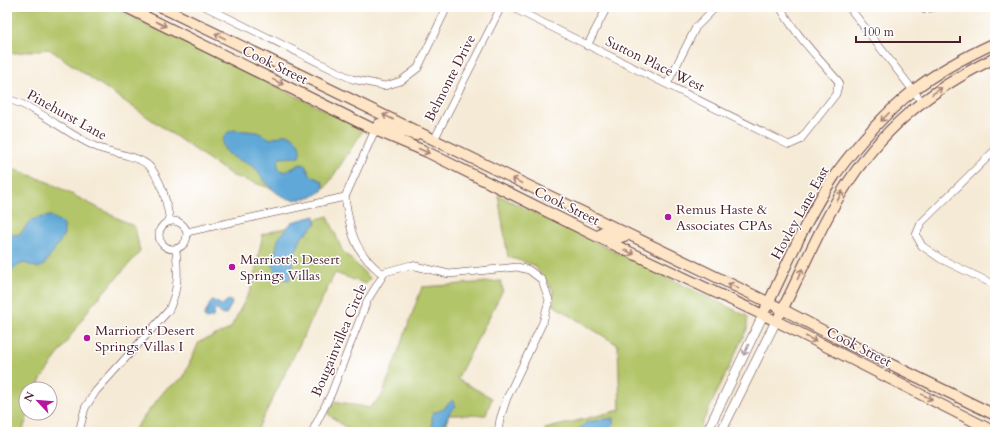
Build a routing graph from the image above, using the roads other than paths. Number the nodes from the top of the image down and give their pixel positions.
1 (126, 7) edge
2 (162, 7) edge
3 (206, 7) edge
4 (447, 7) edge
5 (501, 7) edge
6 (511, 7) edge
7 (607, 7) edge
8 (716, 7) edge
9 (780, 7) edge
10 (850, 7) edge
11 (922, 7) edge
12 (936, 7) edge
13 (995, 43) edge
14 (587, 46) junction
15 (995, 58) edge
16 (667, 84) junction
17 (913, 90) junction
18 (7, 99) edge
19 (922, 102) junction
20 (375, 130) junction
21 (434, 140) junction
22 (995, 150) edge
23 (345, 197) junction
24 (531, 204) junction
25 (170, 221) junction
26 (187, 232) junction
27 (627, 235) junction
28 (176, 249) junction
29 (385, 272) junction
30 (995, 285) edge
31 (769, 303) junction
32 (782, 309) junction
33 (763, 315) junction
34 (776, 321) junction
35 (995, 398) edge
36 (951, 410) junction
37 (995, 415) edge
38 (79, 432) edge
39 (312, 432) edge
40 (498, 432) edge
41 (707, 432) edge
42 (721, 432) edge
43 (995, 432) edge

1 -> 20 main road, Cook Street
21 -> 2 main road, Cook Street
3 - 4 street
5 - 21 street, Belmonte Drive
6 - 14 street, Sutton Place West
7 - 14 street
8 - 16 street
9 - 16 street, Sutton Place West
10 - 17 street
11 - 12 street
13 - 17 main road, Hovley Lane East
14 - 16 street, Sutton Place West
19 -> 15 main road, Hovley Lane East
17 - 19 street
17 -> 31 main road, Hovley Lane East
18 - 25 street, Pinehurst Lane
32 -> 19 main road, Hovley Lane East
20 - 21 main road
20 - 23 street
20 -> 24 main road, Cook Street
27 -> 21 main road, Cook Street
22 - 30 street
23 - 26 street
23 - 29 street
24 - 27 main road
24 -> 33 main road, Cook Street
25 - 26 street
25 - 28 street
26 - 28 street
31 -> 27 main road, Cook Street
28 - 38 street
29 - 39 street, Bougainvillea Circle
29 - 40 street
31 - 32 main road, Cook Street
31 - 33 main road, Hovley Lane East
32 - 34 main road, Hovley Lane East
32 - 37 main road, Cook Street
33 - 34 main road, Cook Street
33 -> 41 street, Hovley Lane East
34 -> 36 main road, Cook Street
34 - 42 street, Hovley Lane East
35 - 37 street
36 - 37 main road
36 - 43 main road, Cook Street

